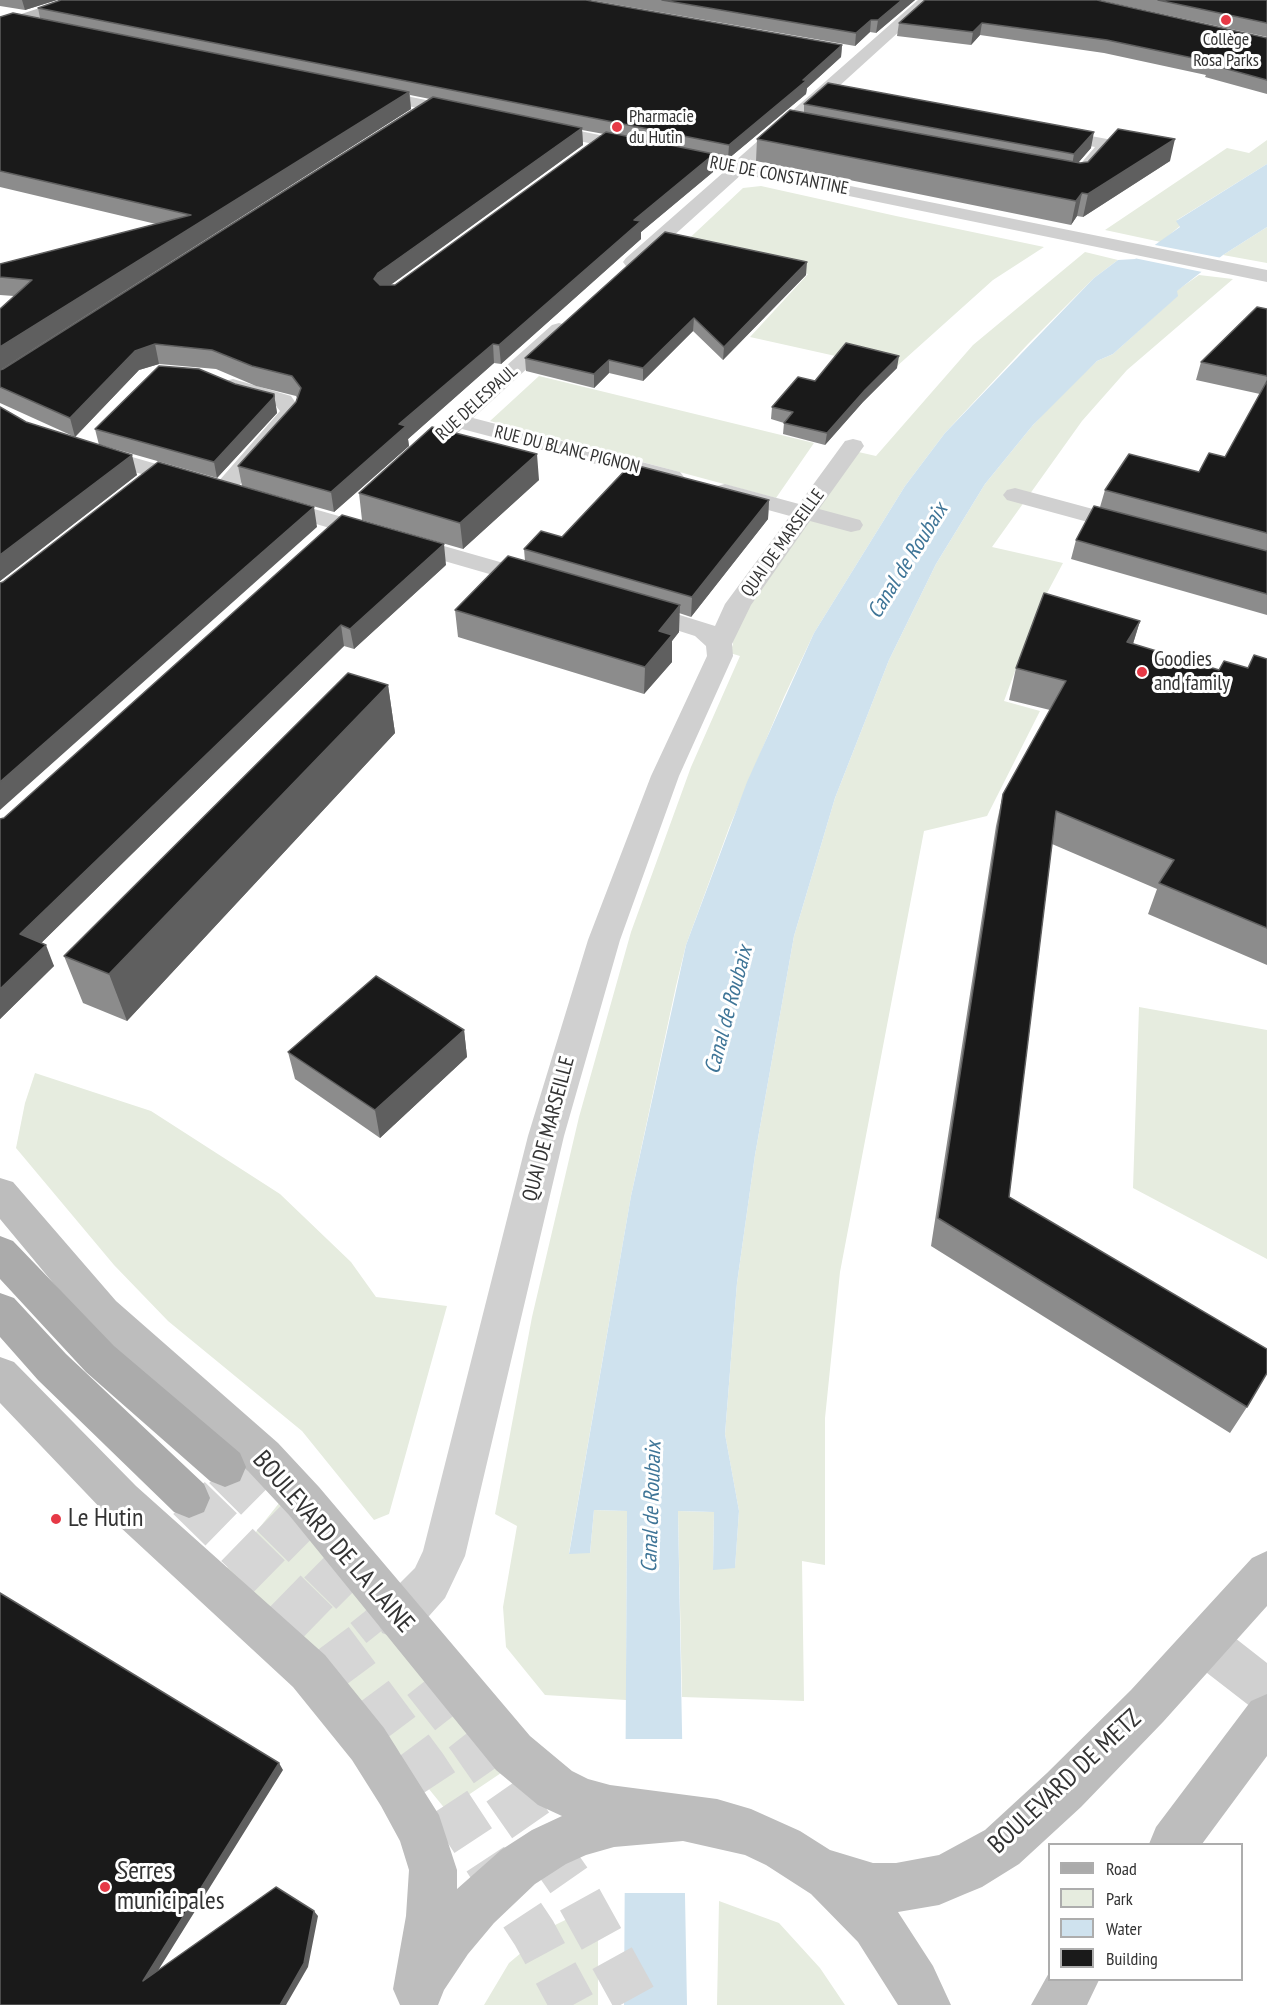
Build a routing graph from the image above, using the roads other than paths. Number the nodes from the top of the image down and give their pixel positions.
1 (78, 0) edge
2 (927, 0) edge
3 (5, 22) edge
4 (42, 27) edge
5 (846, 51) edge
6 (866, 55) junction
7 (346, 88) edge
8 (825, 92) junction
9 (848, 96) edge
10 (432, 106) junction
11 (478, 115) edge
12 (412, 119) edge
13 (523, 124) edge
14 (787, 125) junction
15 (809, 129) edge
16 (1030, 129) edge
17 (603, 141) junction
18 (587, 153) edge
19 (736, 167) junction
20 (1065, 177) edge
21 (616, 276) edge
22 (1267, 276) edge
23 (572, 317) edge
24 (212, 378) edge
25 (457, 422) junction
26 (80, 442) edge
27 (853, 446) dead end
28 (394, 477) edge
29 (241, 495) junction
30 (1015, 495) dead end
31 (806, 512) junction
32 (350, 517) junction
33 (851, 525) dead end
34 (1153, 533) edge
35 (318, 546) edge
36 (559, 587) edge
37 (615, 603) edge
38 (707, 635) junction
39 (0, 1193) edge
40 (0, 1252) edge
41 (0, 1310) edge
42 (0, 1375) edge
43 (225, 1467) tunnel mouth
44 (189, 1498) tunnel mouth
45 (1267, 1573) edge
46 (398, 1617) junction
47 (1205, 1643) junction
48 (1267, 1691) edge
49 (1267, 1717) edge
50 (582, 1816) junction
51 (1174, 1843) edge
52 (815, 1868) junction
53 (1073, 1981) edge
54 (415, 1997) edge
55 (925, 2005) edge
56 (1057, 2005) edge

1 - 3 main road
2 - 6 street
3 - 4 street
5 - 6 street
6 - 8 street
7 - 10 street
8 - 9 street
8 - 14 street
10 - 11 street
10 - 12 street
13 - 17 street, RUE DE CONSTANTINE
14 - 15 street
14 - 19 street
16 - 20 street
17 - 18 street
17 - 19 street, RUE DE CONSTANTINE
19 - 21 street
19 - 22 street, RUE DE CONSTANTINE
23 - 25 street, RUE DELESPAUL
24 - 29 street
25 - 28 street, RUE DELESPAUL
25 - 31 street, RUE DU BLANC PIGNON
26 - 29 street
27 - 31 street, QUAI DE MARSEILLE
29 - 32 street
30 - 34 street
31 - 33 street, RUE DU BLANC PIGNON
31 - 38 street, QUAI DE MARSEILLE
32 - 35 street
32 - 36 street
37 - 38 street
38 - 46 street, QUAI DE MARSEILLE
39 - 46 main road, BOULEVARD DE LA LAINE
40 - 43 main road
41 - 44 main road
42 - 54 main road
45 - 47 main road, BOULEVARD DE METZ
46 - 50 main road, BOULEVARD DE LA LAINE
47 - 48 street
47 - 52 main road, BOULEVARD DE METZ
49 - 51 main road
50 - 52 main road
50 - 54 main road
52 - 55 main road
53 - 56 main road

